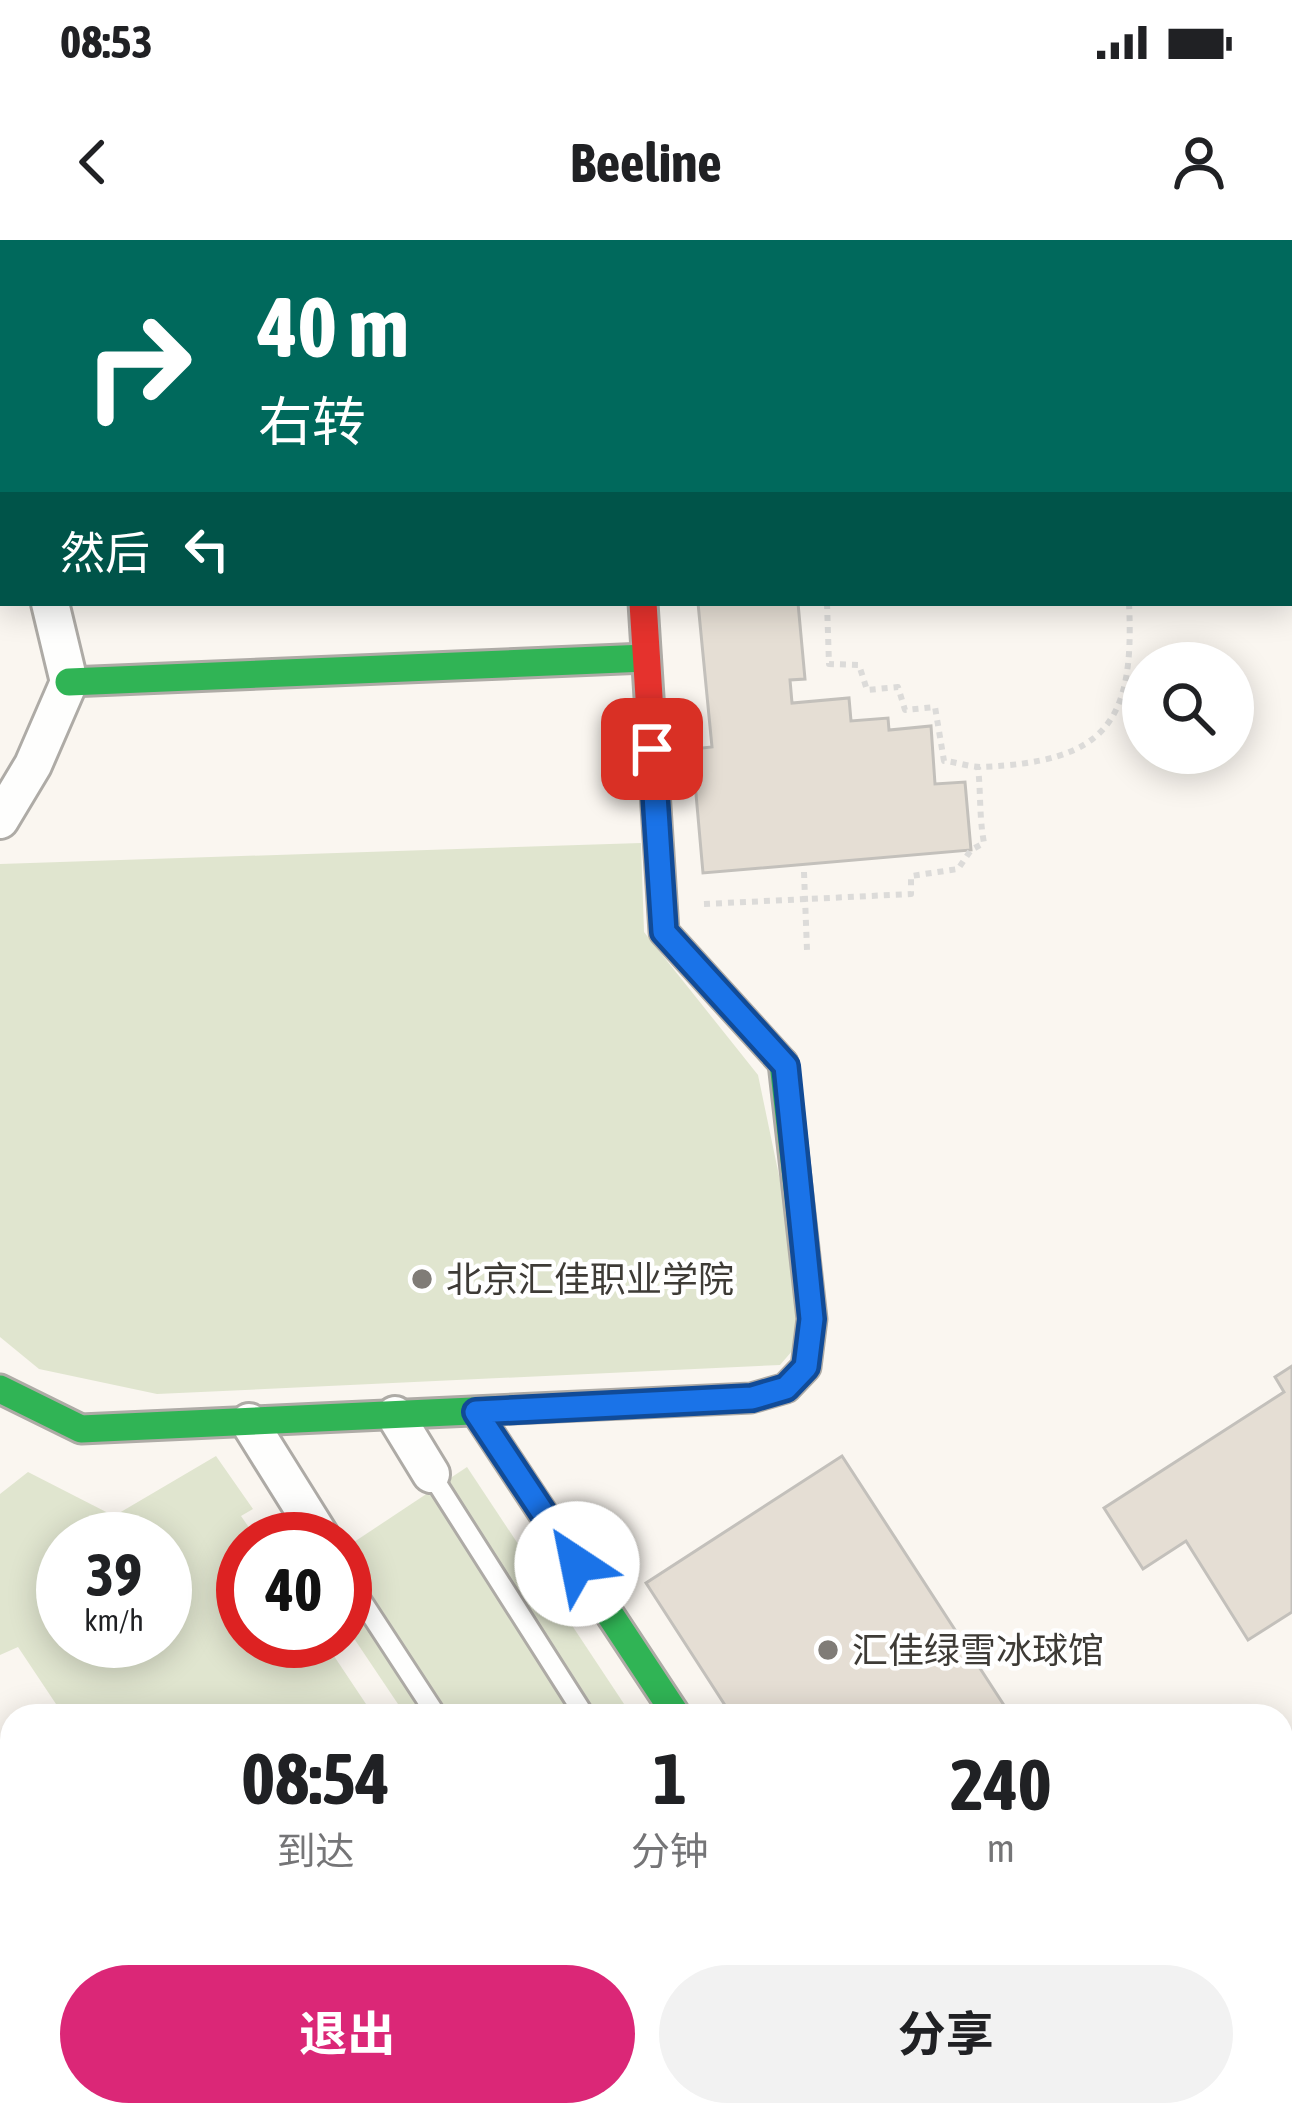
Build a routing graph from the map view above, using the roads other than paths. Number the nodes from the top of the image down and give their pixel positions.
1 (51, 606) edge
2 (643, 606) edge
3 (646, 658) junction
4 (69, 682) junction
5 (0, 820) edge
6 (0, 1388) edge
7 (476, 1412) junction
8 (395, 1415) junction
9 (249, 1422) junction
10 (431, 1474) joint
11 (305, 1512) edge
12 (372, 1616) edge
13 (429, 1704) edge
14 (577, 1704) edge
15 (669, 1704) edge

1 - 4 street
2 - 3 street
3 - 4 street
3 - 7 street
4 - 5 street
6 - 9 street
7 - 8 street
7 - 15 street
8 - 9 street
8 - 10 street
9 - 11 street
10 - 14 lane
12 - 13 lane

